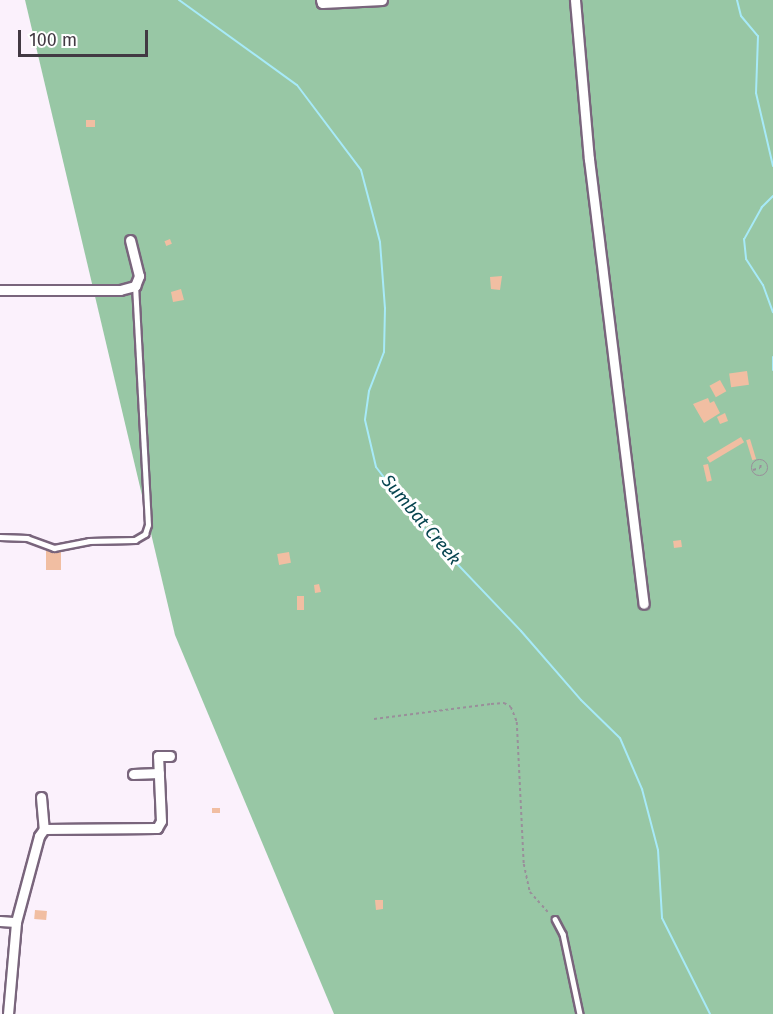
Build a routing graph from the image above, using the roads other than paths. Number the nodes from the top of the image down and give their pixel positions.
1 (321, 0) edge
2 (382, 0) edge
3 (575, 0) edge
4 (130, 240) dead end
5 (135, 286) junction
6 (0, 291) edge
7 (0, 537) edge
8 (644, 604) dead end
9 (170, 756) dead end
10 (159, 773) junction
11 (133, 774) dead end
12 (41, 797) dead end
13 (44, 829) junction
14 (555, 919) road end
15 (0, 921) edge
16 (16, 922) junction
17 (8, 1014) edge
18 (580, 1014) edge

1 - 2 street
3 - 8 street
4 - 5 street
5 - 6 street
5 - 7 lane
9 - 10 street
10 - 11 street
10 - 13 street
12 - 13 street
13 - 16 street
14 - 18 lane
15 - 16 street
16 - 17 street

